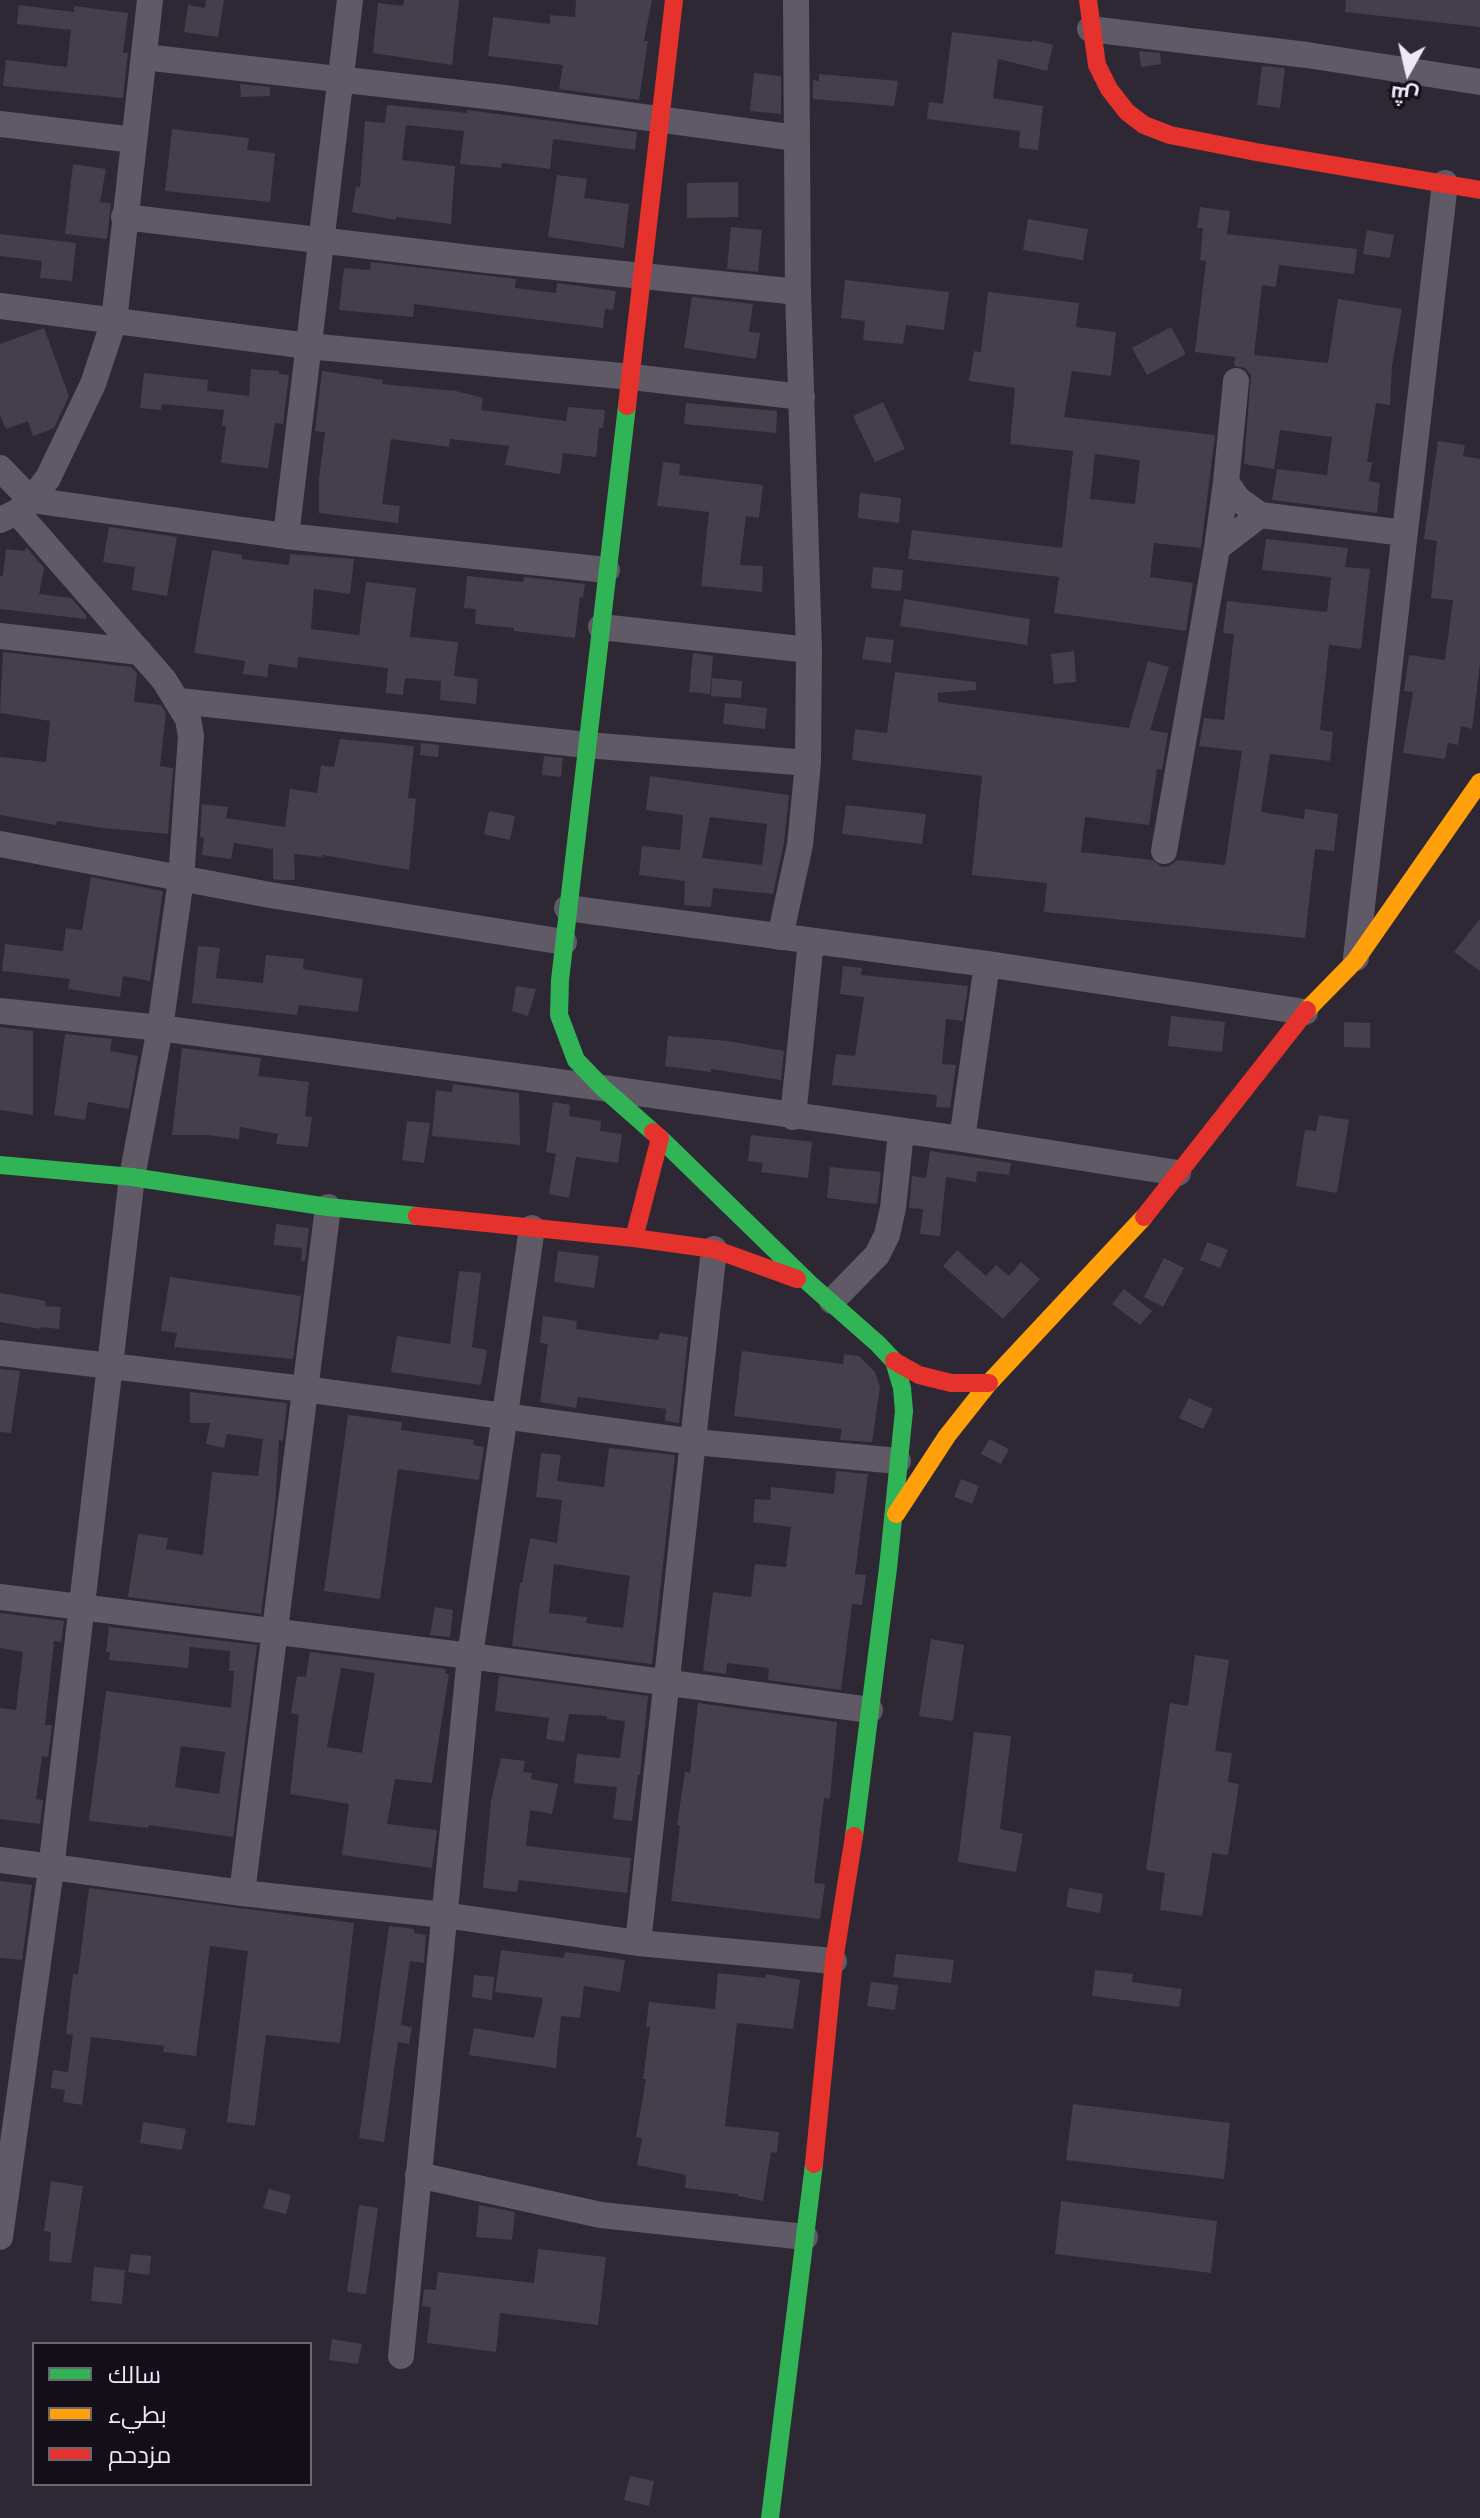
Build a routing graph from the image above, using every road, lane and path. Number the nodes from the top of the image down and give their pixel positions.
1 (150, 0) edge
2 (350, 0) edge
3 (674, 0) edge
4 (796, 0) edge
5 (1088, 0) edge
6 (1090, 29) junction
7 (144, 57) junction
8 (340, 80) junction
9 (1480, 82) edge
10 (660, 119) junction
11 (0, 124) edge
12 (796, 138) junction
13 (134, 140) junction
14 (1445, 183) junction
15 (1479, 185) edge
16 (124, 217) junction
17 (321, 240) junction
18 (644, 276) junction
19 (798, 292) junction
20 (0, 306) edge
21 (114, 321) junction
22 (308, 346) junction
23 (632, 377) junction
24 (1236, 381) dead end
25 (802, 397) junction
26 (0, 468) edge
27 (1226, 482) junction
28 (16, 510) edge
29 (1260, 515) junction
30 (1404, 533) junction
31 (286, 536) junction
32 (1217, 548) junction
33 (607, 570) junction
34 (601, 627) junction
35 (0, 636) edge
36 (809, 650) junction
37 (140, 652) junction
38 (179, 701) junction
39 (587, 745) junction
40 (808, 763) junction
41 (1480, 782) edge
42 (0, 844) edge
43 (1164, 851) dead end
44 (181, 879) junction
45 (567, 908) junction
46 (780, 937) junction
47 (811, 941) junction
48 (564, 942) junction
49 (1355, 961) junction
50 (987, 964) junction
51 (0, 1011) edge
52 (1305, 1012) junction
53 (160, 1028) junction
54 (603, 1088) junction
55 (793, 1117) junction
56 (901, 1132) junction
57 (660, 1138) junction
58 (962, 1139) junction
59 (0, 1165) edge
60 (1178, 1173) junction
61 (132, 1177) junction
62 (328, 1207) junction
63 (532, 1228) junction
64 (634, 1238) junction
65 (714, 1249) junction
66 (810, 1284) junction
67 (832, 1301) junction
68 (0, 1353) edge
69 (894, 1361) junction
70 (108, 1365) junction
71 (989, 1383) junction
72 (304, 1389) junction
73 (504, 1415) junction
74 (695, 1442) junction
75 (898, 1461) junction
76 (893, 1519) junction
77 (0, 1597) edge
78 (83, 1607) junction
79 (275, 1632) junction
80 (470, 1656) junction
81 (668, 1684) junction
82 (870, 1710) junction
83 (0, 1860) edge
84 (51, 1869) junction
85 (242, 1893) junction
86 (444, 1915) junction
87 (638, 1943) junction
88 (834, 1961) junction
89 (9, 2118) edge
90 (418, 2175) junction
91 (0, 2237) edge
92 (805, 2237) junction
93 (401, 2356) dead end
94 (770, 2518) edge

1 - 7 street
2 - 8 street
3 - 10 main road
4 - 12 street
5 - 6 main road
6 - 9 street
6 - 14 main road
7 - 8 street
7 - 13 street
8 - 10 street
8 - 17 street
10 - 12 street
10 - 18 main road
11 - 13 street
12 - 19 street
13 - 16 street
14 - 15 main road
14 - 30 street
16 - 17 street
16 - 21 street
17 - 18 street
17 - 22 street
18 - 19 street
18 - 23 main road
19 - 25 street
20 - 21 street
21 - 22 street
21 - 28 street
22 - 23 street
22 - 31 street
23 - 25 street
23 - 33 main road
24 - 27 street
25 - 36 street
26 - 28 street
27 - 29 street
27 - 32 street
28 - 31 street
28 - 37 street
29 - 30 street
29 - 32 street
30 - 49 street
31 - 33 street
32 - 43 street
33 - 34 main road
34 - 36 street
34 - 39 main road
35 - 37 street
36 - 40 street
37 - 38 street
38 - 39 street
38 - 44 street
39 - 40 street
39 - 45 main road
40 - 46 street
41 - 49 main road
42 - 44 street
44 - 48 street
44 - 53 street
45 - 46 street
45 - 48 main road
46 - 47 street
47 - 50 street
47 - 55 street
48 - 54 main road
49 - 52 main road
50 - 52 street
50 - 58 street
51 - 53 street
52 - 60 main road
53 - 54 street
53 - 61 street
54 - 55 street
54 - 57 main road
55 - 56 street
56 - 58 street
56 - 67 street
57 - 64 main road
57 - 66 main road
58 - 60 street
59 - 61 main road
60 - 71 main road
61 - 62 main road
61 - 70 street
62 - 63 main road
62 - 72 street
63 - 64 main road
63 - 73 street
64 - 65 main road
65 - 66 main road
65 - 74 street
66 - 67 main road
67 - 69 main road
68 - 70 street
69 - 71 main road
69 - 75 main road
70 - 72 street
70 - 78 street
71 - 76 main road
72 - 73 street
72 - 79 street
73 - 74 street
73 - 80 street
74 - 75 street
74 - 81 street
75 - 76 main road
76 - 82 main road
77 - 78 street
78 - 79 street
78 - 84 street
79 - 80 street
79 - 85 street
80 - 81 street
80 - 86 street
81 - 82 street
81 - 87 street
82 - 88 main road
83 - 84 street
84 - 85 street
84 - 89 street
85 - 86 street
86 - 87 street
86 - 90 street
87 - 88 street
88 - 92 main road
89 - 91 street
90 - 92 street
90 - 93 street
92 - 94 main road

